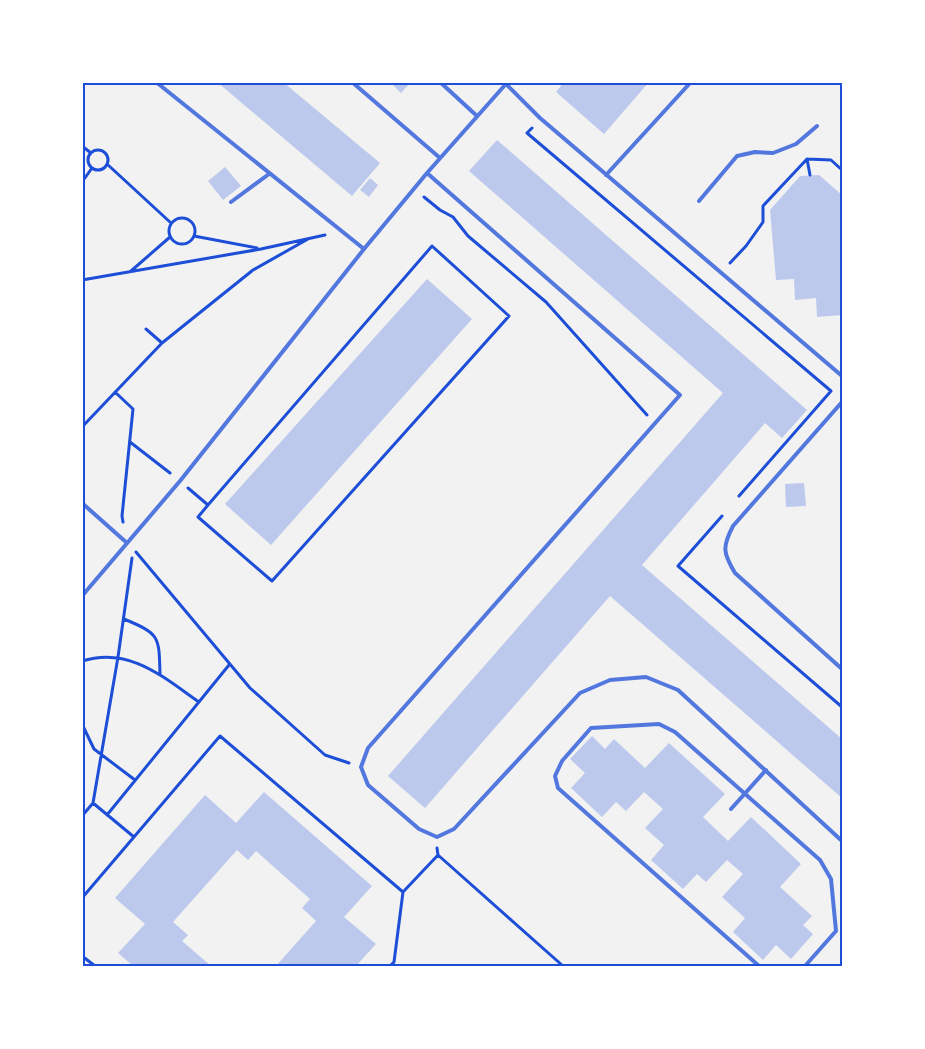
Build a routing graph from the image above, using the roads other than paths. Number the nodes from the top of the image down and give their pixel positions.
1 (156, 82) edge
2 (352, 82) edge
3 (440, 82) edge
4 (691, 82) edge
5 (504, 84) edge
6 (477, 116) junction
7 (817, 126) dead end
8 (440, 158) junction
9 (427, 173) junction
10 (269, 174) junction
11 (606, 175) junction
12 (699, 200) dead end
13 (231, 202) dead end
14 (364, 249) junction
15 (842, 376) edge
16 (842, 402) edge
17 (82, 503) edge
18 (127, 543) junction
19 (82, 596) edge
20 (842, 669) edge
21 (766, 770) junction
22 (745, 793) junction
23 (731, 808) dead end
24 (842, 841) edge
25 (760, 966) edge
26 (805, 966) edge

1 - 10 lane
2 - 8 lane
3 - 6 lane
4 - 11 lane
5 - 6 lane
5 - 11 lane
6 - 8 lane
7 - 12 lane
8 - 9 lane
9 - 14 lane
9 - 21 lane
10 - 13 lane
10 - 14 lane
11 - 15 lane
14 - 18 lane
16 - 20 lane
17 - 18 lane
18 - 19 lane
21 - 22 lane
21 - 24 lane
22 - 23 lane
22 - 25 lane
22 - 26 lane

